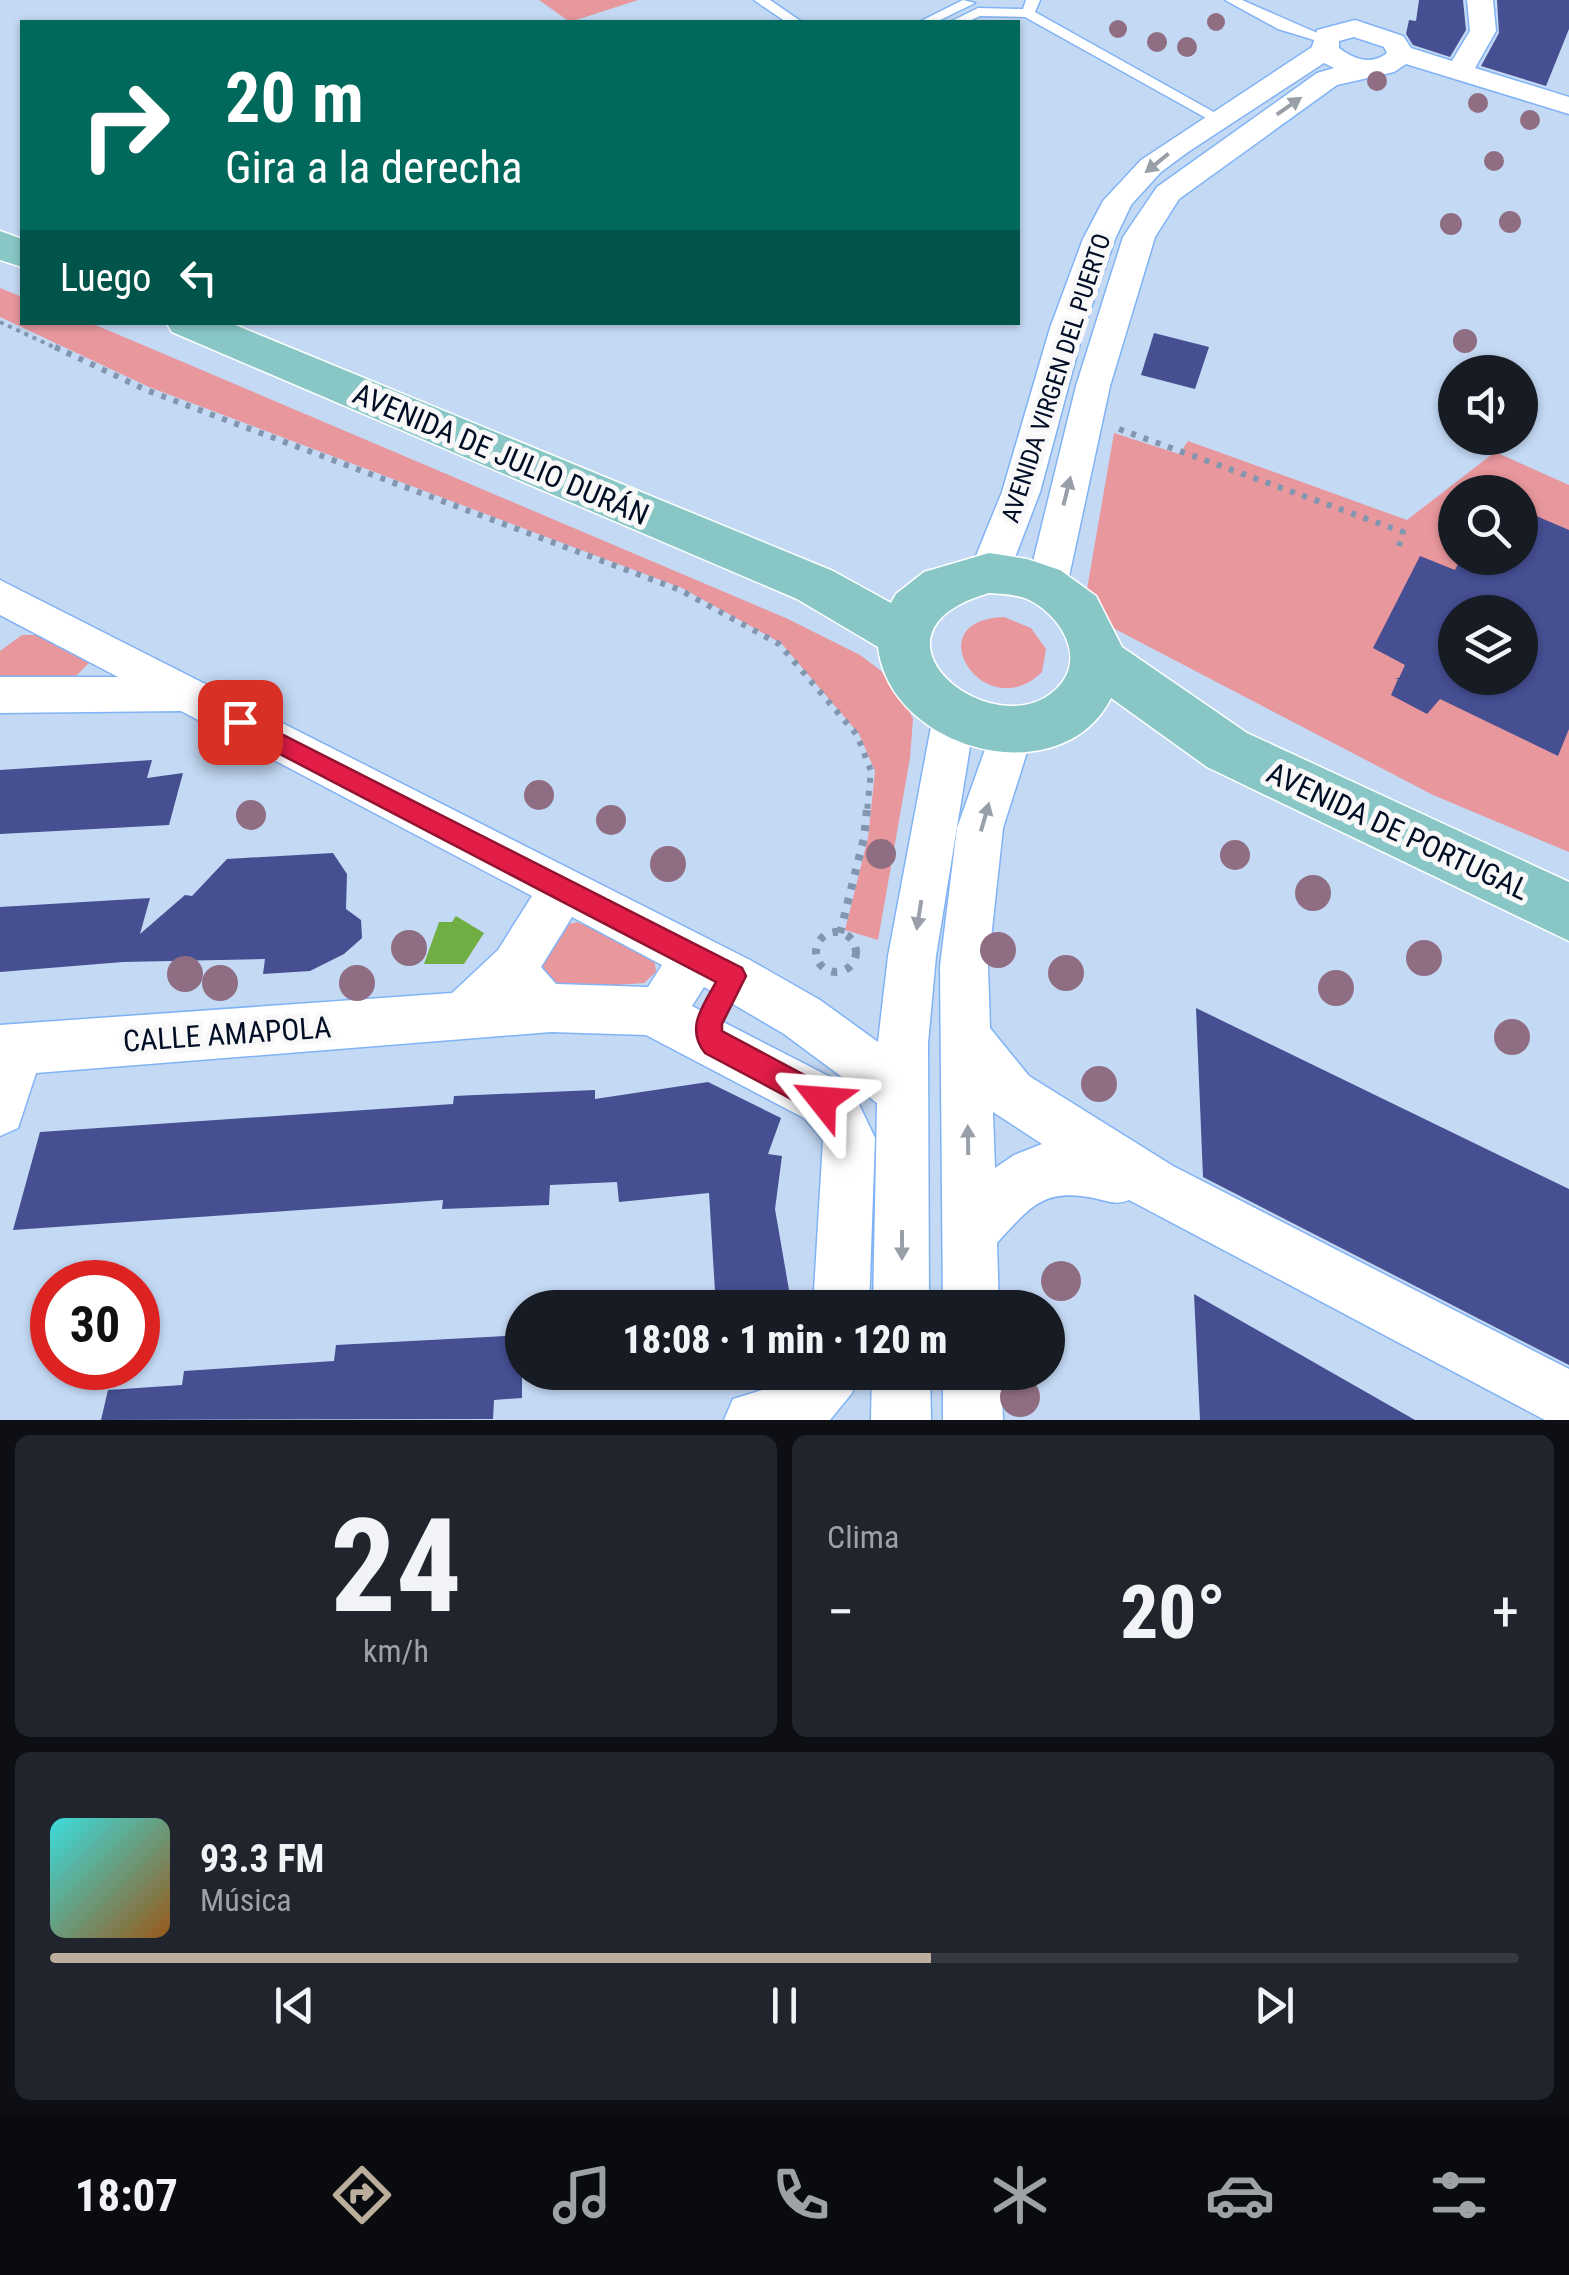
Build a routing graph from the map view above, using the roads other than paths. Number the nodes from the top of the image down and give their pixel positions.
1 (760, 0) edge
2 (975, 0) edge
3 (1232, 0) edge
4 (1480, 0) edge
5 (1031, 7) edge
6 (1348, 10) edge
7 (793, 20) edge
8 (930, 20) edge
9 (961, 20) edge
10 (1324, 44) junction
11 (1387, 48) junction
12 (1448, 71) junction
13 (1569, 76) edge
14 (1564, 105) edge
15 (1220, 120) junction
16 (194, 325) edge
17 (989, 572) junction
18 (815, 585) junction
19 (1047, 586) junction
20 (935, 588) junction
21 (9, 614) edge
22 (903, 635) junction
23 (115, 658) junction
24 (1098, 659) junction
25 (80, 694) junction
26 (184, 694) junction
27 (0, 695) edge
28 (1069, 712) junction
29 (954, 716) junction
30 (1013, 730) junction
31 (1227, 750) junction
32 (564, 888) junction
33 (1569, 912) edge
34 (515, 966) junction
35 (714, 967) junction
36 (551, 1008) junction
37 (650, 1011) junction
38 (455, 1017) junction
39 (966, 1036) junction
40 (715, 1044) junction
41 (9, 1049) edge
42 (903, 1067) junction
43 (0, 1110) edge
44 (1154, 1185) junction
45 (970, 1233) junction
46 (842, 1290) edge
47 (901, 1290) edge
48 (971, 1290) edge
49 (901, 1390) edge
50 (972, 1390) edge
51 (1569, 1401) edge
52 (900, 1420) edge
53 (973, 1420) edge

1 - 7 lane
2 - 8 lane
3 - 10 lane
4 - 12 street
5 - 9 lane
5 - 15 lane
6 - 10 street, AVENIDA VIRGEN DEL PUERTO
6 - 11 street
10 - 11 street
10 - 15 street, AVENIDA VIRGEN DEL PUERTO
11 - 12 street
19 -> 11 street, AVENIDA VIRGEN DEL PUERTO
12 - 14 street
13 - 14 street
15 -> 17 street, AVENIDA VIRGEN DEL PUERTO
16 - 18 main road, AVENIDA DE JULIO DURÁN
17 - 19 main road
17 - 20 main road
18 - 20 main road, AVENIDA DE JULIO DURÁN
18 - 22 main road, AVENIDA DE JULIO DURÁN
19 - 24 main road
20 - 22 main road
21 - 23 street
22 - 29 main road
23 - 25 street
23 - 26 street
24 - 28 main road
24 - 31 main road, AVENIDA DE PORTUGAL
25 - 26 street
25 - 27 street
26 - 32 street
28 - 30 main road
28 - 31 main road, AVENIDA DE PORTUGAL
29 - 30 main road
29 -> 42 street
39 -> 30 street
31 - 33 main road, AVENIDA DE PORTUGAL
32 - 34 street
32 - 35 street
34 - 36 street
34 - 38 street
35 - 37 street
35 - 40 street
35 - 42 street
36 - 37 street, CALLE AMAPOLA
36 - 38 street, CALLE AMAPOLA
37 - 40 street
38 - 41 street, CALLE AMAPOLA
39 - 44 street
45 -> 39 street
40 - 46 street
41 - 43 street
42 -> 47 street
44 - 45 street
44 - 51 street
45 - 48 street
49 - 52 street
50 - 53 street

